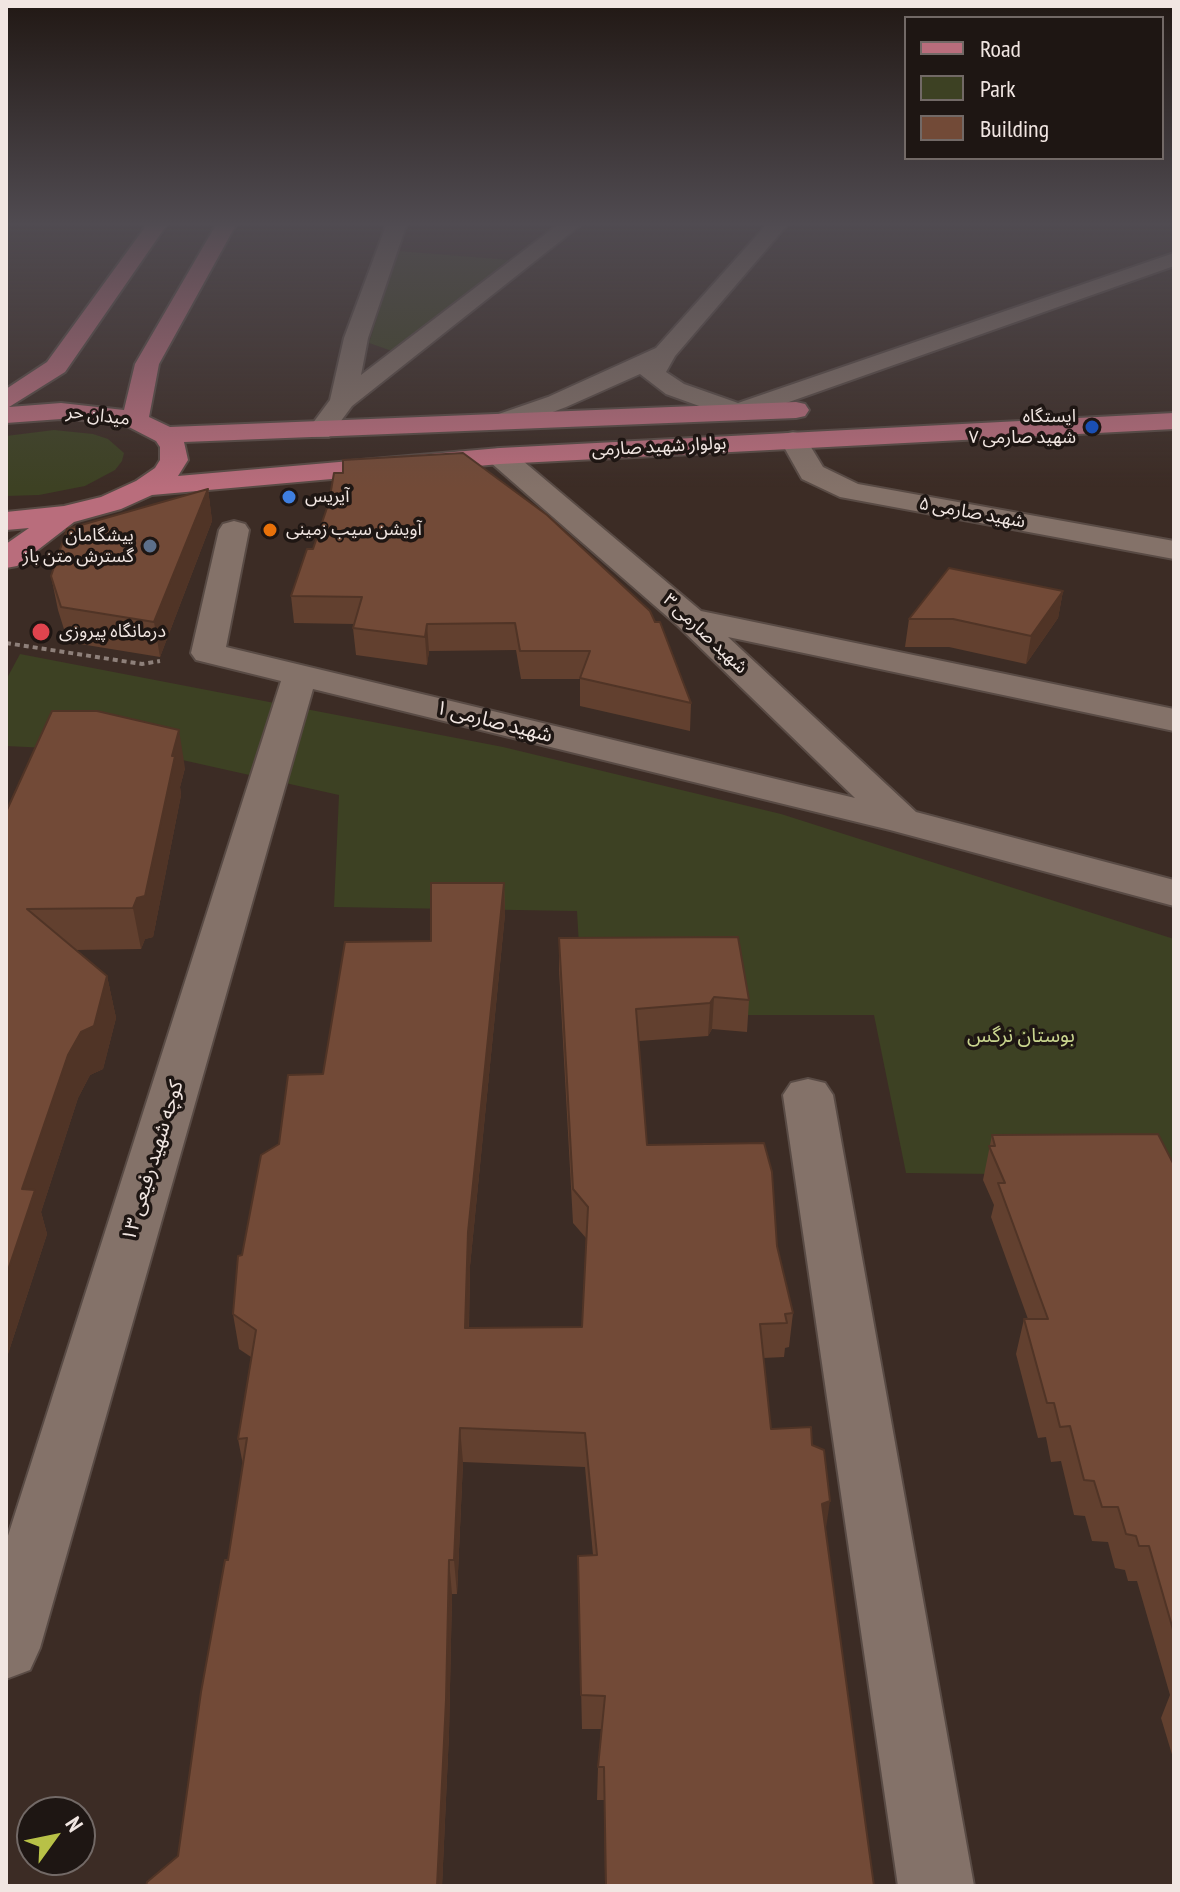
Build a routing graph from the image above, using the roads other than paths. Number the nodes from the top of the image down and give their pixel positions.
1 (95, 311) edge
2 (177, 311) edge
3 (366, 311) edge
4 (459, 311) edge
5 (702, 311) edge
6 (1029, 311) edge
7 (665, 353) junction
8 (6, 400) edge
9 (343, 401) junction
10 (818, 409) dead end
11 (738, 412) junction
12 (6, 415) edge
13 (135, 420) junction
14 (1174, 421) edge
15 (320, 431) junction
16 (166, 435) junction
17 (500, 439) junction
18 (793, 440) junction
19 (146, 487) junction
20 (65, 515) junction
21 (6, 521) edge
22 (234, 530) dead end
23 (1174, 550) edge
24 (6, 559) edge
25 (690, 619) junction
26 (300, 675) junction
27 (1174, 720) edge
28 (902, 821) junction
29 (1174, 893) edge
30 (808, 1095) dead end
31 (6, 1648) edge
32 (936, 1886) edge

1 - 8 main road
2 - 13 main road
3 - 9 street
4 - 9 street
5 - 7 street
6 - 11 street
7 - 11 street
7 - 17 street
9 - 15 street
10 - 11 main road, بولوار شهید صارمی
11 - 17 main road, بولوار شهید صارمی
12 - 13 main road, میدان حر
13 - 16 main road, میدان حر
14 - 18 main road, بولوار شهید صارمی
15 - 16 main road, بولوار شهید صارمی
15 - 17 main road, بولوار شهید صارمی
16 - 19 main road
17 - 18 main road, بولوار شهید صارمی
17 - 19 main road, بولوار شهید صارمی
17 - 25 street, شهید صارمی ۳
18 - 23 street, شهید صارمی ۵
19 - 20 main road
20 - 21 main road
20 - 24 main road
22 - 26 street, شهید صارمی ۱
25 - 27 street
25 - 28 street, شهید صارمی ۳
26 - 28 street, شهید صارمی ۱
26 - 31 street, کوچه شهید رفیعی ۱۳
28 - 29 street, شهید صارمی ۱
30 - 32 street

